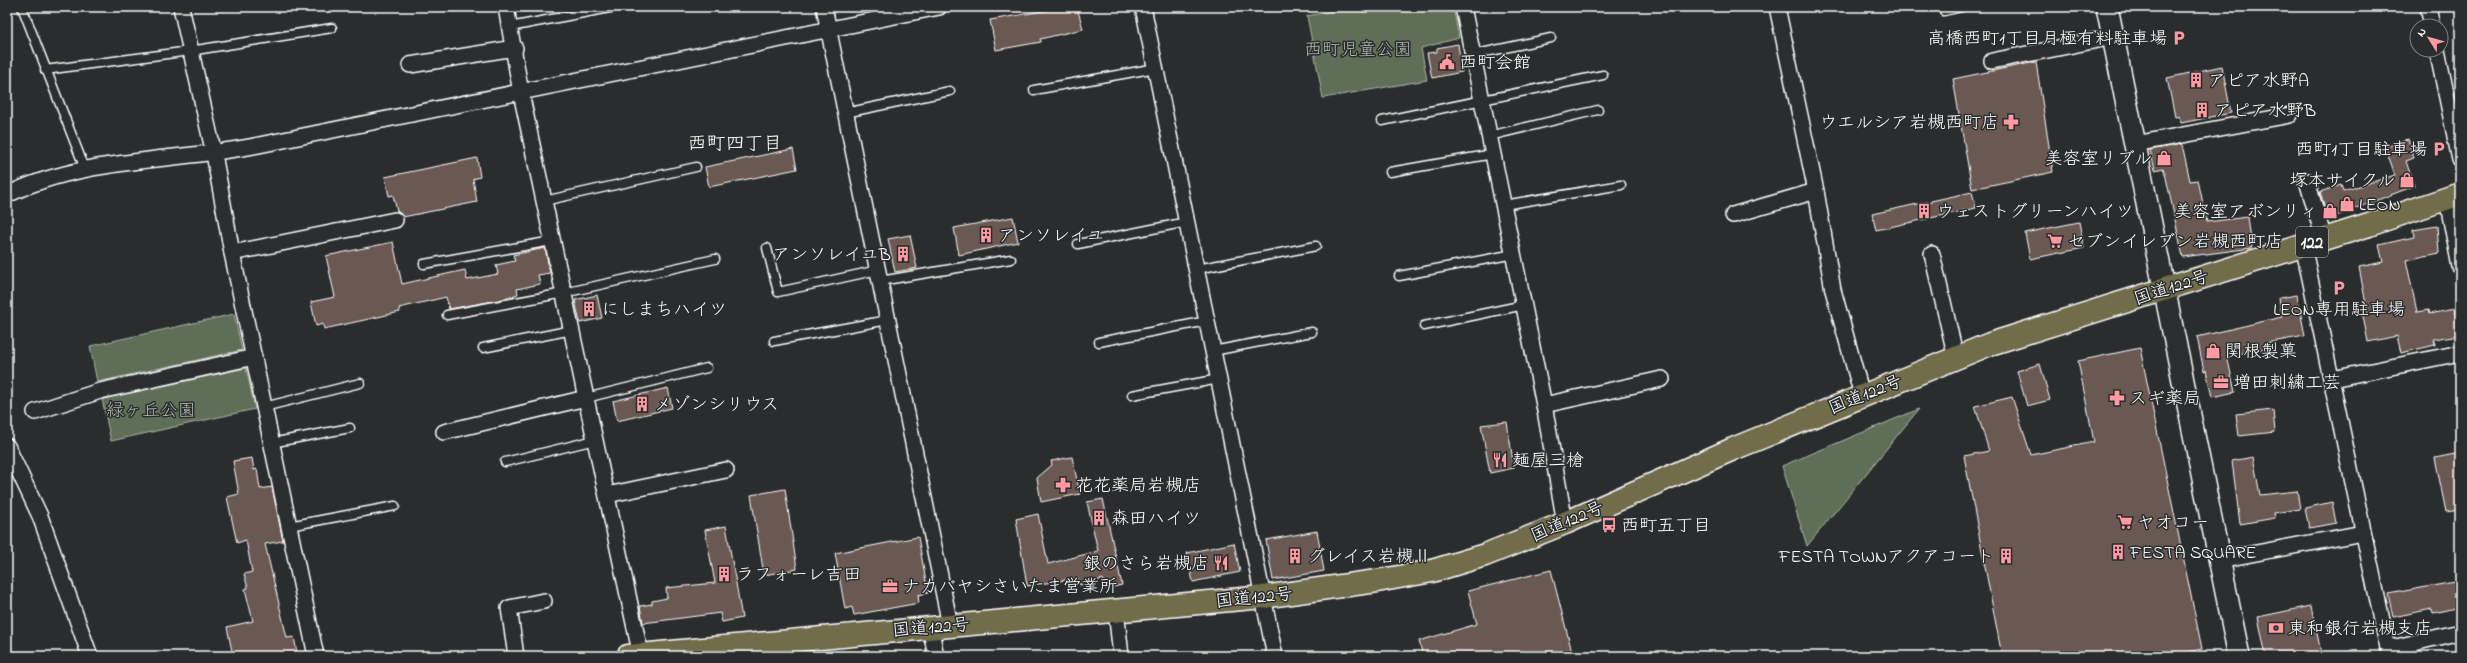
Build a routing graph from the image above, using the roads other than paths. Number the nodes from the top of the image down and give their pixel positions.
1 (22, 7) edge
2 (181, 7) edge
3 (506, 7) edge
4 (615, 7) edge
5 (824, 7) edge
6 (939, 7) edge
7 (1143, 7) edge
8 (1463, 7) edge
9 (1777, 7) edge
10 (1962, 7) edge
11 (2107, 7) edge
12 (2428, 7) edge
13 (1944, 11) dead end
14 (2430, 18) edge
15 (332, 28) dead end
16 (510, 28) junction
17 (829, 30) junction
18 (2113, 37) junction
19 (1551, 38) dead end
20 (515, 48) junction
21 (190, 51) junction
22 (1472, 54) junction
23 (2439, 58) edge
24 (1992, 61) dead end
25 (410, 65) dead end
26 (1156, 68) junction
27 (45, 70) junction
28 (1603, 76) dead end
29 (1034, 90) dead end
30 (950, 91) dead end
31 (521, 93) junction
32 (1482, 99) junction
33 (1598, 110) dead end
34 (845, 113) junction
35 (2290, 115) dead end
36 (1382, 121) dead end
37 (1489, 136) junction
38 (2135, 144) junction
39 (214, 154) junction
40 (1493, 154) junction
41 (2460, 160) edge
42 (696, 167) dead end
43 (85, 169) junction
44 (1390, 172) dead end
45 (2307, 181) dead end
46 (1621, 185) dead end
47 (1816, 191) junction
48 (7, 195) edge
49 (2453, 197) edge
50 (544, 201) junction
51 (1504, 205) junction
52 (1734, 215) dead end
53 (395, 220) dead end
54 (1187, 222) junction
55 (2324, 239) junction
56 (552, 241) junction
57 (1078, 244) dead end
58 (2303, 245) junction
59 (1316, 246) dead end
60 (767, 248) dead end
61 (232, 253) junction
62 (1514, 254) junction
63 (1932, 254) dead end
64 (715, 259) dead end
65 (1010, 259) dead end
66 (424, 264) dead end
67 (2460, 267) edge
68 (1196, 269) junction
69 (879, 276) junction
70 (1399, 276) dead end
71 (2164, 289) junction
72 (564, 293) junction
73 (1524, 305) junction
74 (448, 315) dead end
75 (888, 320) junction
76 (1207, 321) junction
77 (1424, 326) dead end
78 (572, 330) junction
79 (1312, 332) dead end
80 (774, 341) dead end
81 (1099, 342) dead end
82 (483, 348) dead end
83 (1213, 351) junction
84 (2460, 353) edge
85 (254, 357) junction
86 (1956, 358) junction
87 (708, 368) dead end
88 (1219, 379) junction
89 (1662, 379) dead end
90 (2332, 379) junction
91 (360, 382) dead end
92 (1132, 395) dead end
93 (1862, 395) junction
94 (586, 398) junction
95 (1544, 405) junction
96 (264, 407) junction
97 (35, 412) dead end
98 (350, 428) dead end
99 (444, 432) dead end
100 (595, 440) junction
101 (271, 443) junction
102 (7, 446) edge
103 (504, 462) dead end
104 (726, 470) dead end
105 (607, 495) junction
106 (395, 506) dead end
107 (1565, 522) junction
108 (289, 526) junction
109 (2363, 533) junction
110 (2219, 560) junction
111 (1263, 597) junction
112 (544, 601) dead end
113 (1118, 610) junction
114 (940, 625) junction
115 (2459, 637) edge
116 (90, 656) edge
117 (316, 656) edge
118 (516, 656) edge
119 (637, 656) edge
120 (936, 656) edge
121 (1121, 656) edge
122 (1276, 656) edge
123 (2239, 656) edge

1 - 27 lane
2 - 21 street
3 - 16 street
4 - 16 lane
5 - 17 street
6 - 17 street
7 - 26 street
8 - 22 street
9 - 47 street
10 - 13 lane
11 - 18 street
12 - 14 street
15 - 21 lane
16 - 20 street
17 - 31 street
17 - 34 street
18 - 24 street
18 - 38 street
19 - 22 lane
20 - 25 street
20 - 31 street
21 - 27 lane
21 - 39 street
22 - 32 street
23 - 41 street
26 - 29 lane
26 - 54 street
27 - 43 lane
28 - 32 lane
30 - 34 lane
31 - 39 street
31 - 50 street
32 - 36 lane
32 - 37 street
33 - 37 lane
34 - 69 street
35 - 38 street
37 - 40 street
38 - 71 street
39 - 43 street
39 - 61 street
40 - 44 lane
40 - 51 street
42 - 50 lane
43 - 48 street
45 - 55 street
46 - 51 lane
47 - 52 street
47 - 93 street
49 - 55 highway, 国道122号 / 122
49 - 67 street
50 - 56 street
51 - 62 street
53 - 61 street
54 - 57 lane
54 - 68 street
55 - 58 highway, 国道122号 / 122
56 - 66 lane
56 - 72 street
58 - 71 highway, 国道122号 / 122
58 - 90 street
59 - 68 lane
60 - 69 lane
61 - 85 street
62 - 70 lane
62 - 73 street
63 - 86 street
64 - 72 lane
65 - 69 lane
68 - 76 street
69 - 75 street
71 - 86 highway, 国道122号 / 122
71 - 110 street
72 - 74 lane
72 - 78 street
73 - 77 lane
73 - 95 street
75 - 80 lane
75 - 114 street
76 - 81 lane
76 - 83 street
78 - 82 lane
78 - 94 street
79 - 83 lane
83 - 88 street
84 - 90 street
85 - 96 street
85 - 97 street
86 - 93 highway, 国道122号 / 122
87 - 94 lane
88 - 92 lane
88 - 111 street
89 - 95 street
90 - 109 street
91 - 96 lane
93 - 107 highway, 国道122号 / 122
94 - 99 street
94 - 100 street
95 - 107 street
96 - 101 street
98 - 101 lane
100 - 103 lane
100 - 105 street
101 - 108 street
102 - 116 street
104 - 105 street
105 - 119 street
106 - 108 lane
107 - 111 highway, 国道122号 / 122
108 - 117 street
109 - 110 street
109 - 115 street
110 - 123 street
111 - 113 highway, 国道122号 / 122
111 - 122 street
112 - 118 street
113 - 114 highway, 国道122号 / 122
113 - 121 street
114 - 119 highway, 国道122号 / 122
114 - 120 street

